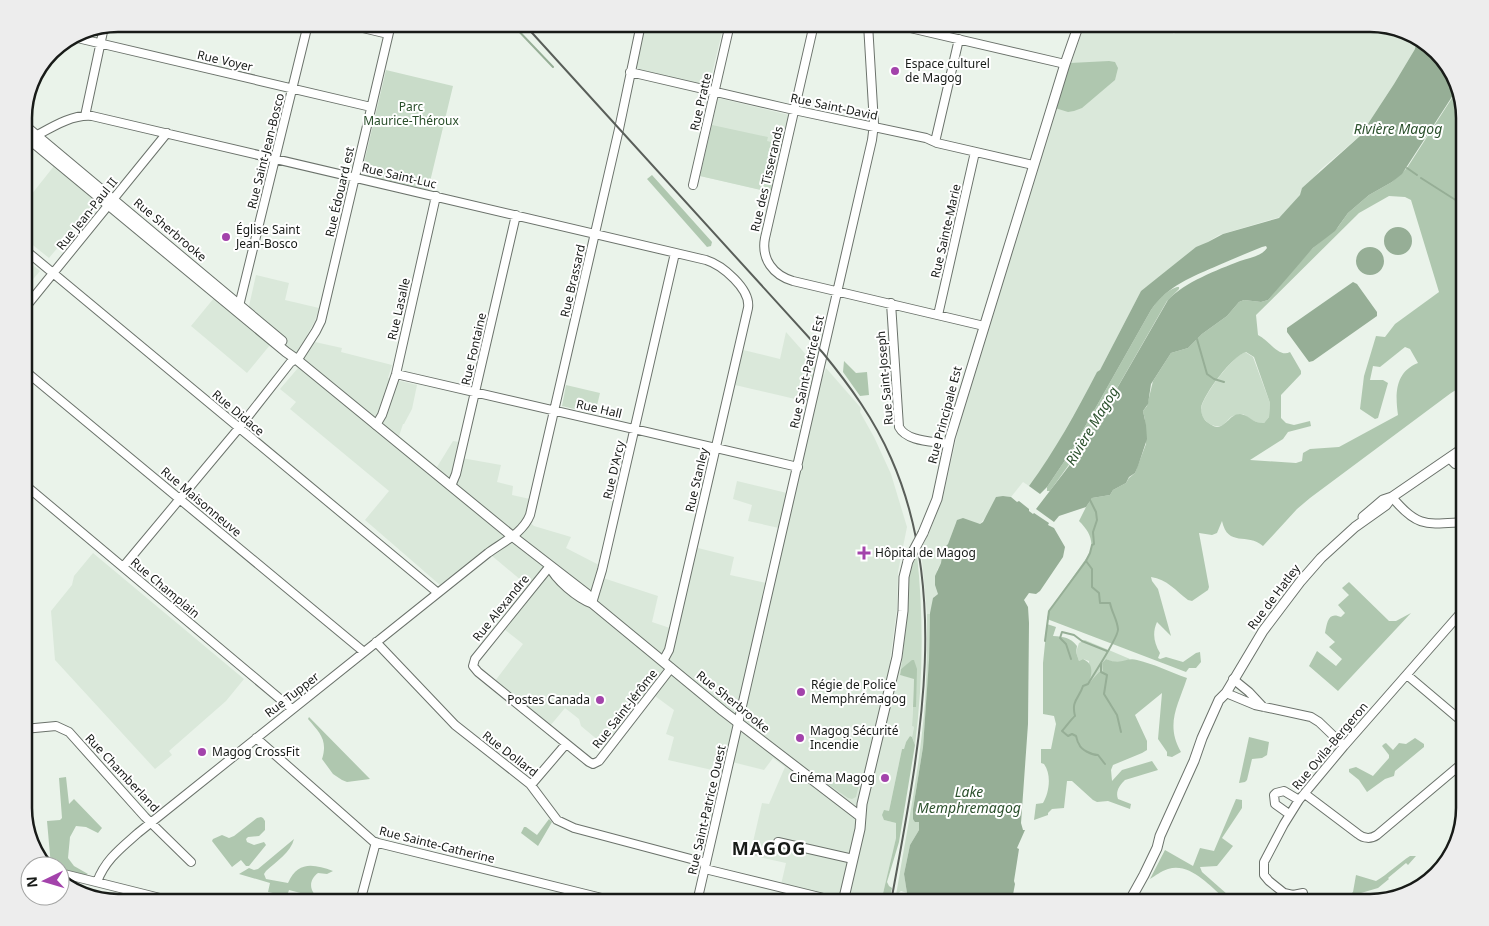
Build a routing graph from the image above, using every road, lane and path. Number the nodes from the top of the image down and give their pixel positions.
1 (306, 32) edge
2 (380, 32) edge
3 (640, 32) edge
4 (728, 32) edge
5 (812, 32) edge
6 (868, 32) edge
7 (928, 32) edge
8 (1075, 32) edge
9 (102, 34) edge
10 (388, 34) joint
11 (959, 39) junction
12 (85, 40) edge
13 (100, 43) junction
14 (1064, 64) junction
15 (630, 72) junction
16 (292, 88) junction
17 (714, 92) junction
18 (372, 107) junction
19 (794, 110) junction
20 (85, 116) junction
21 (874, 127) junction
22 (167, 133) junction
23 (33, 136) edge
24 (33, 139) edge
25 (934, 142) junction
26 (975, 152) junction
27 (275, 158) junction
28 (1033, 165) junction
29 (355, 177) junction
30 (693, 185) dead end
31 (436, 196) junction
32 (111, 202) junction
33 (516, 215) junction
34 (595, 234) junction
35 (675, 253) junction
36 (33, 257) edge
37 (53, 274) junction
38 (837, 291) junction
39 (33, 299) edge
40 (749, 302) joint
41 (891, 303) junction
42 (238, 308) junction
43 (938, 315) junction
44 (984, 326) junction
45 (296, 359) junction
46 (396, 374) junction
47 (33, 377) edge
48 (475, 392) junction
49 (554, 410) junction
50 (376, 425) junction
51 (239, 428) junction
52 (635, 429) junction
53 (948, 444) junction
54 (716, 448) junction
55 (1456, 453) edge
56 (1449, 458) junction
57 (1457, 464) edge
58 (798, 467) junction
59 (451, 486) junction
60 (33, 492) edge
61 (1392, 497) junction
62 (180, 499) junction
63 (1457, 522) edge
64 (512, 536) junction
65 (550, 566) junction
66 (123, 567) junction
67 (438, 593) junction
68 (592, 603) junction
69 (1457, 618) edge
70 (376, 642) junction
71 (364, 652) junction
72 (663, 662) junction
73 (671, 668) junction
74 (1407, 675) junction
75 (1233, 679) junction
76 (1226, 693) junction
77 (1263, 707) junction
78 (292, 709) junction
79 (1457, 717) edge
80 (739, 723) junction
81 (33, 728) edge
82 (256, 738) junction
83 (566, 744) junction
84 (1344, 746) junction
85 (1457, 768) edge
86 (531, 785) junction
87 (1302, 797) junction
88 (1290, 814) junction
89 (861, 817) junction
90 (151, 822) junction
91 (376, 842) junction
92 (778, 842) dead end
93 (853, 859) junction
94 (191, 862) dead end
95 (706, 866) junction
96 (70, 875) edge
97 (97, 882) junction
98 (1303, 893) dead end
99 (144, 894) edge
100 (362, 894) edge
101 (586, 894) edge
102 (699, 894) edge
103 (812, 894) edge
104 (844, 894) edge
105 (1133, 894) edge
106 (1288, 894) edge
107 (1298, 894) edge

1 - 16 street, Rue Saint-Jean-Bosco
2 - 10 street
3 - 15 street, Rue Brassard
4 - 17 street, Rue Pratte
5 - 19 street, Rue des Tisserands
6 - 21 street, Rue Saint-Patrice Est
7 - 11 street
8 - 14 main road, Rue Principale Est
9 - 13 street
10 - 18 street, Rue Édouard est
11 - 14 street
11 - 25 street
12 - 13 street, Rue Voyer
13 - 16 street, Rue Voyer
13 - 20 street
14 - 28 main road, Rue Principale Est
15 - 17 street, Rue Saint-David
15 - 34 street, Rue Brassard
16 - 18 street, Rue Voyer
16 - 27 street, Rue Saint-Jean-Bosco
17 - 19 street, Rue Saint-David
17 - 30 street, Rue Pratte
18 - 29 street, Rue Édouard est
19 - 21 street, Rue Saint-David
19 - 38 street, Rue des Tisserands
20 - 22 street, Rue Saint-Luc
20 - 23 street, Rue Saint-Luc
21 - 25 street, Rue Saint-David
21 - 38 street, Rue Saint-Patrice Est
22 - 27 street, Rue Saint-Luc
22 - 32 street, Rue Jean-Paul II
24 - 32 main road, Rue Sherbrooke
25 - 26 street, Rue Saint-David
26 - 28 street, Rue Saint-David
26 - 43 street, Rue Sainte-Marie
27 - 29 street, Rue Saint-Luc
27 - 42 street, Rue Saint-Jean-Bosco
28 - 44 main road, Rue Principale Est
29 - 31 street, Rue Saint-Luc
29 - 45 street, Rue Édouard est
31 - 33 street, Rue Saint-Luc
31 - 46 street, Rue Lasalle
32 - 37 street, Rue Jean-Paul II
32 - 42 main road, Rue Sherbrooke
33 - 34 street, Rue Saint-Luc
33 - 48 street, Rue Fontaine
34 - 35 street, Rue Saint-Luc
34 - 49 street, Rue Brassard
35 - 40 street, Rue Saint-Luc
35 - 52 street, Rue D'Arcy
36 - 37 street, Rue Didace
37 - 39 street, Rue Jean-Paul II
37 - 51 street, Rue Didace
38 - 41 street, Rue des Tisserands
38 - 58 street, Rue Saint-Patrice Est
40 - 54 street, Rue Stanley
41 - 43 street, Rue des Tisserands
41 - 53 street, Rue Saint-Joseph
42 - 45 main road, Rue Sherbrooke
43 - 44 street, Rue des Tisserands
44 - 53 main road, Rue Principale Est
45 - 50 main road, Rue Sherbrooke
45 - 51 street, Rue Édouard est
46 - 48 street, Rue Hall
46 - 50 street, Rue Lasalle
47 - 62 street, Rue Maisonneuve
48 - 49 street, Rue Hall
48 - 59 street, Rue Fontaine
49 - 52 street, Rue Hall
49 - 64 street, Rue Brassard
50 - 59 main road, Rue Sherbrooke
51 - 62 street, Rue Édouard est
51 - 67 street, Rue Didace
52 - 54 street, Rue Hall
52 - 68 street, Rue D'Arcy
53 - 89 main road, Rue Principale Est, bridge
54 - 58 street, Rue Hall
54 - 72 street, Rue Stanley
55 - 56 main road, Rue de Hatley
56 - 57 street
56 - 61 main road, Rue de Hatley
58 - 80 street, Rue Saint-Patrice Est
59 - 64 main road, Rue Sherbrooke
60 - 66 street, Rue Champlain
61 - 63 street
61 - 75 main road, Rue de Hatley
62 - 66 street, Rue Édouard est
62 - 71 street, Rue Maisonneuve
64 - 65 main road, Rue Sherbrooke
64 - 67 street, Rue Tupper
65 - 68 main road, Rue Sherbrooke
65 - 83 street, Rue Alexandre
66 - 78 street, Rue Champlain
67 - 70 street, Rue Tupper
68 - 72 main road, Rue Sherbrooke
69 - 74 street, Rue Ovila-Bergeron
70 - 71 street, Rue Tupper
70 - 86 street, Rue Dollard
71 - 78 street, Rue Tupper
72 - 73 main road, Rue Sherbrooke
73 - 80 main road, Rue Sherbrooke
73 - 83 street, Rue Saint-Jérôme
74 - 79 street
74 - 84 street, Rue Ovila-Bergeron
75 - 76 main road, Rue de Hatley
75 - 77 street
76 - 77 street
76 - 105 main road, Rue de Hatley
77 - 84 street
78 - 82 street, Rue Tupper
80 - 89 main road, Rue Sherbrooke
80 - 95 street, Rue Saint-Patrice Ouest
81 - 90 street, Rue Chamberland
82 - 90 street, Rue Tupper
82 - 91 street, Rue Sainte-Catherine
83 - 86 street
84 - 87 street, Rue Ovila-Bergeron
85 - 87 street
86 - 95 street, Rue Dollard
87 - 88 street, Rue Ovila-Bergeron
87 - 88 street
88 - 106 street, Rue Ovila-Bergeron
89 - 93 main road, Rue Principale Est
90 - 94 street, Rue Chamberland
90 - 97 street, Rue Tupper
91 - 100 street
91 - 101 street, Rue Sainte-Catherine
92 - 93 street
93 - 104 main road, Rue Principale Est
95 - 102 street, Rue Saint-Patrice Ouest
95 - 103 street, Rue Dollard
96 - 97 street
97 - 99 street
98 - 107 street, Rue Ovila-Bergeron

